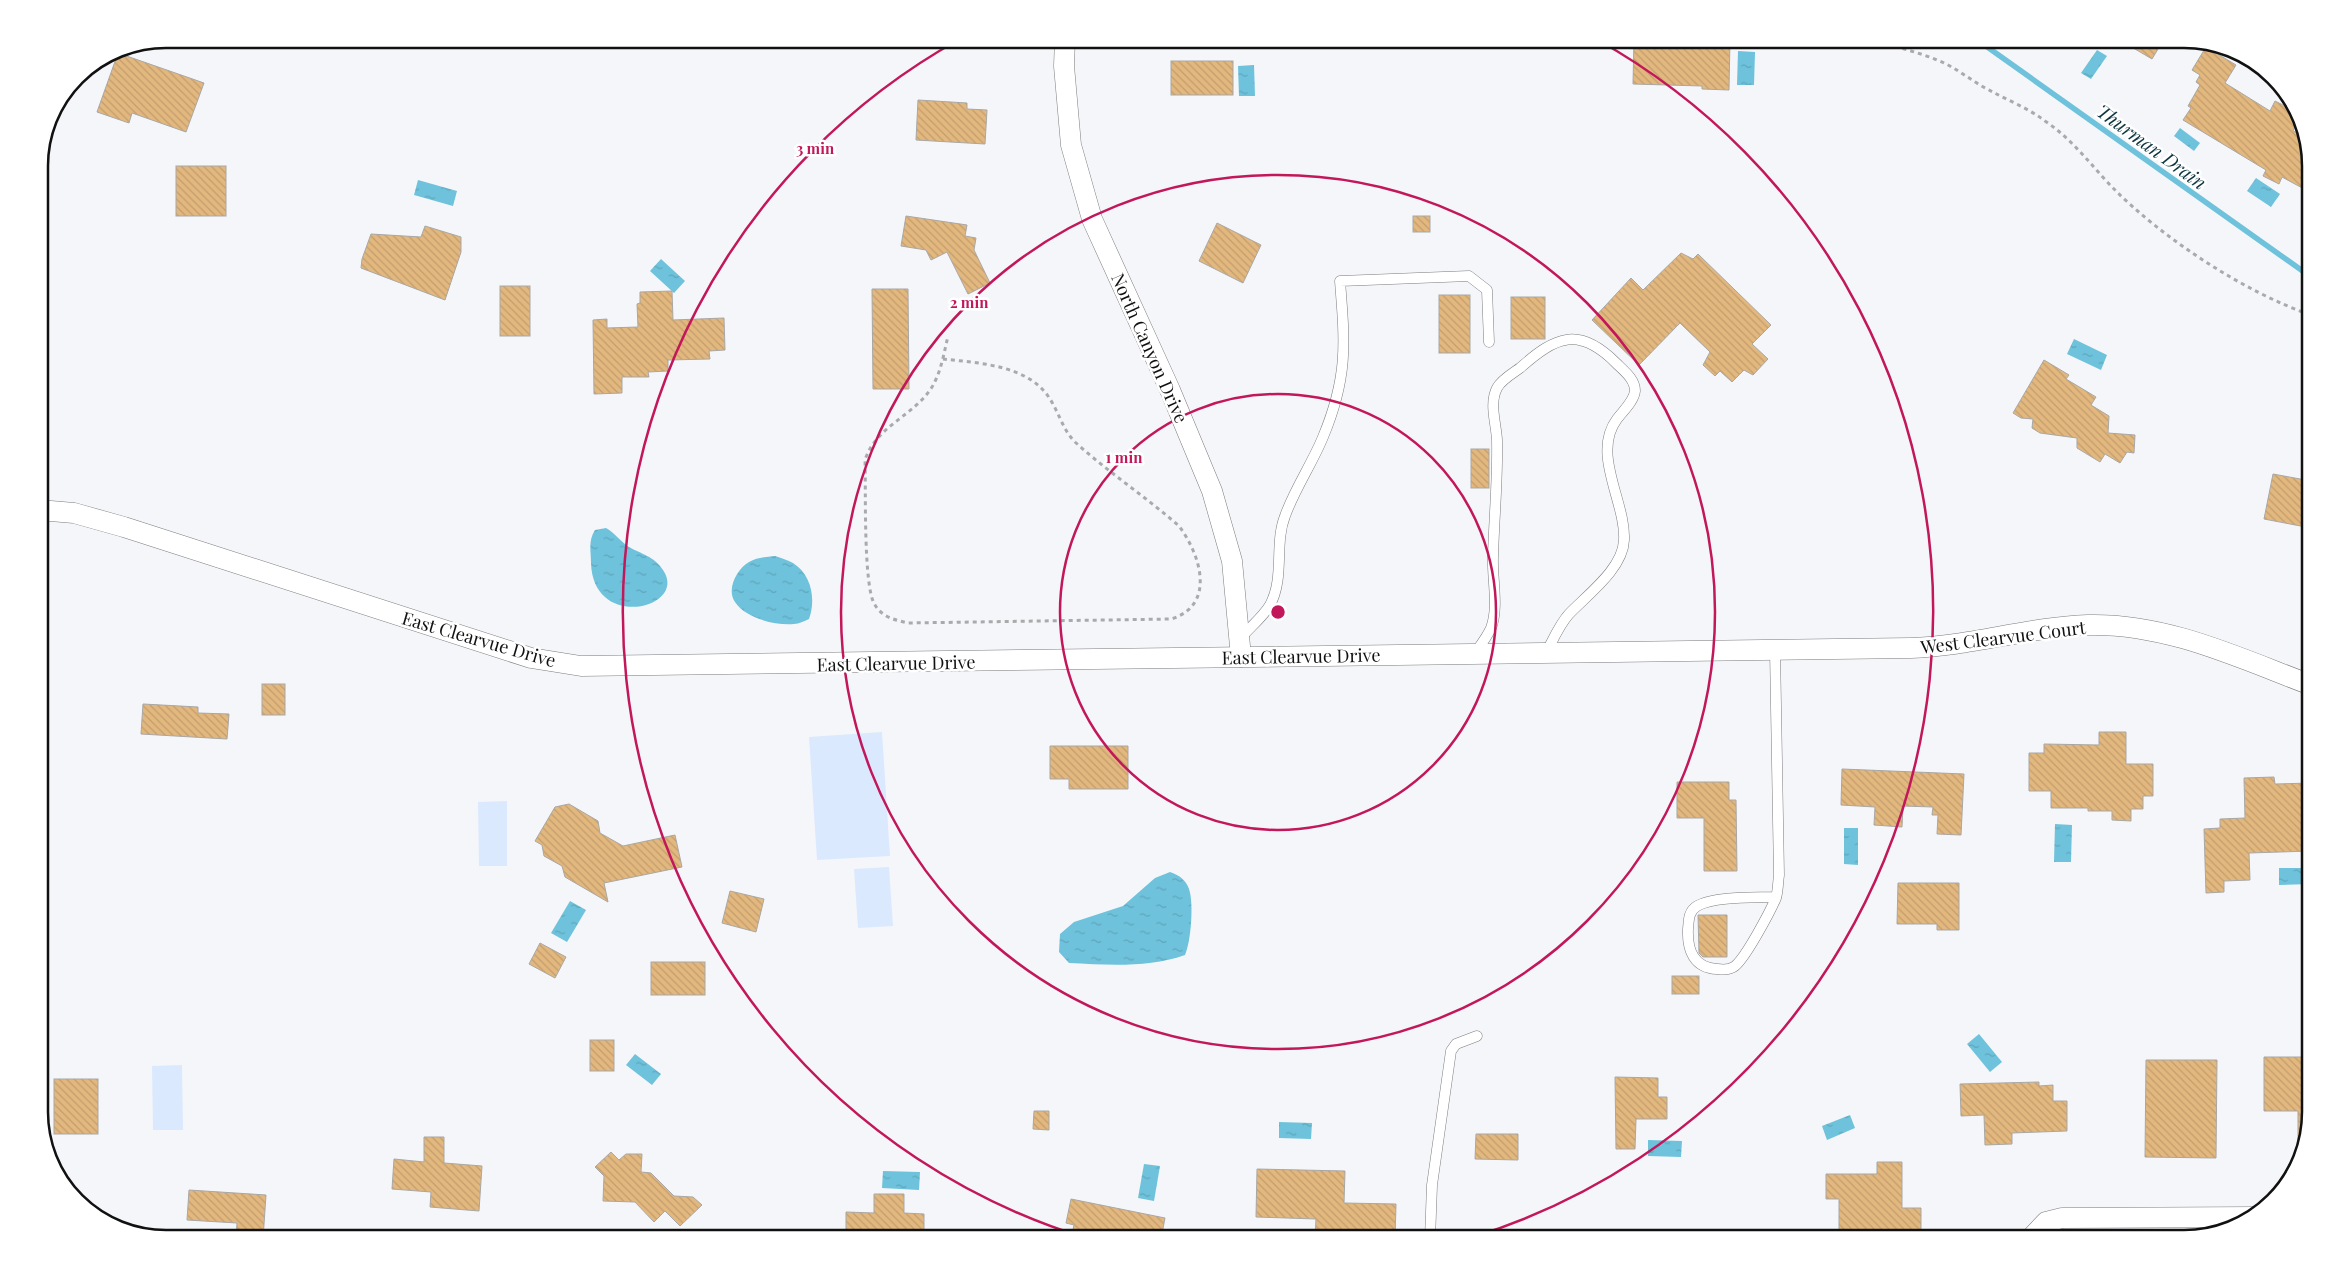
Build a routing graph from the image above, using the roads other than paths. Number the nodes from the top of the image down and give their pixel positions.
1 (1065, 47) edge
2 (1489, 342) dead end
3 (48, 511) edge
4 (1240, 648) junction
5 (1776, 650) junction
6 (1474, 654) junction
7 (1546, 654) junction
8 (2302, 682) edge
9 (1776, 897) junction
10 (1477, 1036) dead end
11 (2239, 1217) edge
12 (1430, 1230) edge
13 (2039, 1230) edge

1 - 4 street, North Canyon Drive
2 - 4 lane
3 - 4 street, East Clearvue Drive
4 - 6 street, East Clearvue Drive
5 - 7 street, East Clearvue Drive
5 - 8 street, West Clearvue Court
5 - 9 lane
6 - 7 street, East Clearvue Drive
6 - 7 lane
9 - 9 lane
10 - 12 lane
11 - 13 street

